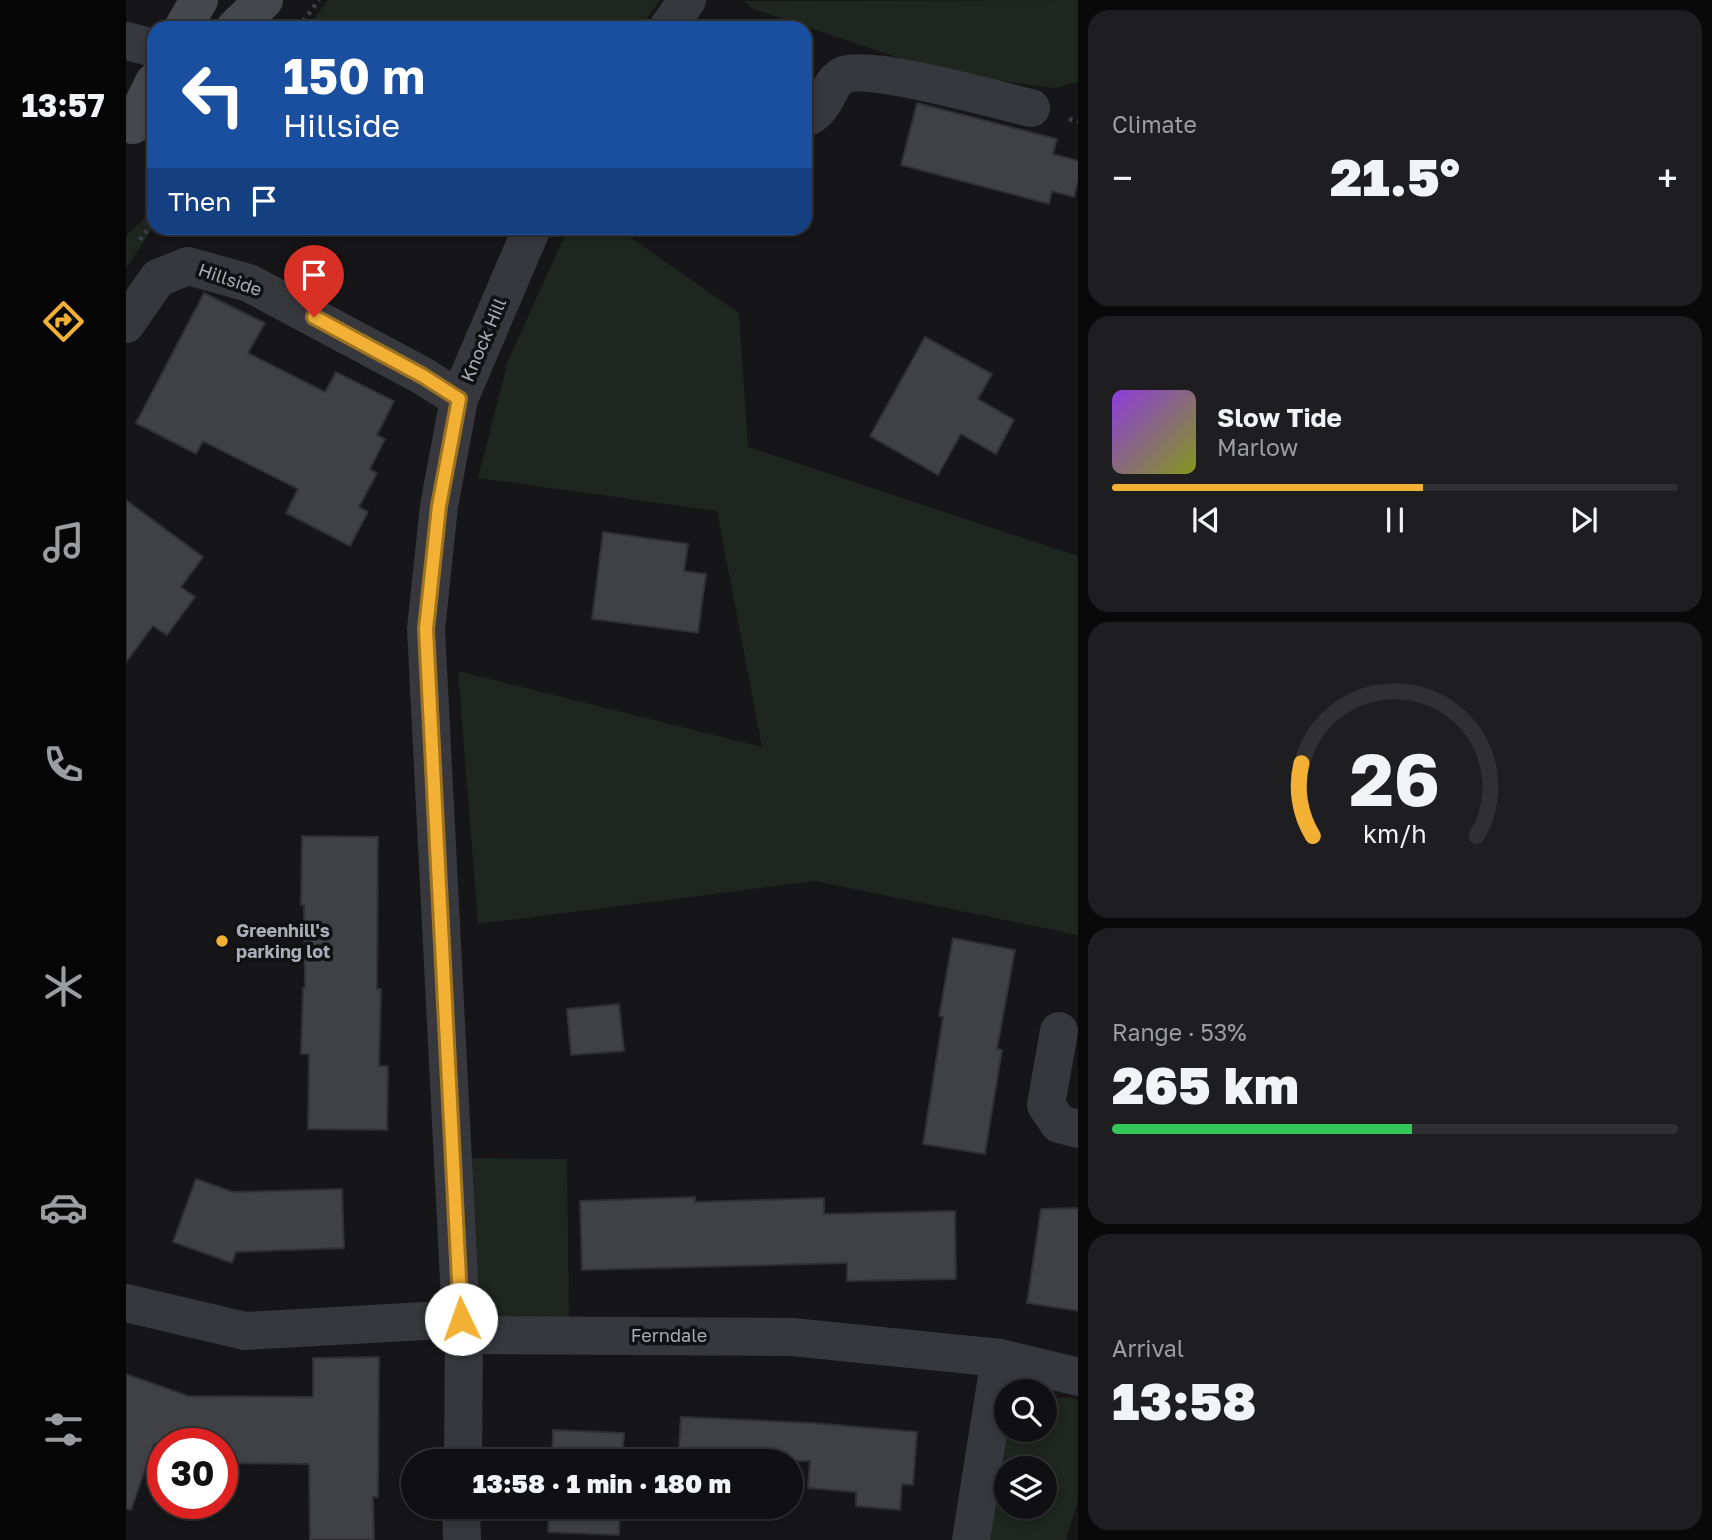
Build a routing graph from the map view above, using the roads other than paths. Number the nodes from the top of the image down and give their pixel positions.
1 (199, 0) edge
2 (264, 0) edge
3 (687, 0) edge
4 (187, 21) edge
5 (242, 21) edge
6 (673, 21) edge
7 (126, 41) edge
8 (147, 46) edge
9 (147, 96) edge
10 (1031, 108) dead end
11 (812, 116) edge
12 (135, 120) edge
13 (529, 235) edge
14 (126, 324) edge
15 (459, 399) junction
16 (1059, 1031) dead end
17 (1078, 1129) edge
18 (126, 1303) edge
19 (462, 1327) junction
20 (1000, 1358) junction
21 (1078, 1377) edge
22 (463, 1449) edge
23 (461, 1519) edge
24 (462, 1540) edge
25 (971, 1540) edge

1 - 4 main road
2 - 5 main road
3 - 6 street
7 - 8 street
9 - 12 main road
10 - 11 street
13 - 15 street, Knock Hill
14 - 15 street, Hillside
15 - 19 street, Knock Hill
16 - 17 street
18 - 19 street, Ferndale
19 - 20 street, Ferndale
19 - 22 street
20 - 21 street, Ferndale
20 - 25 street
23 - 24 street

